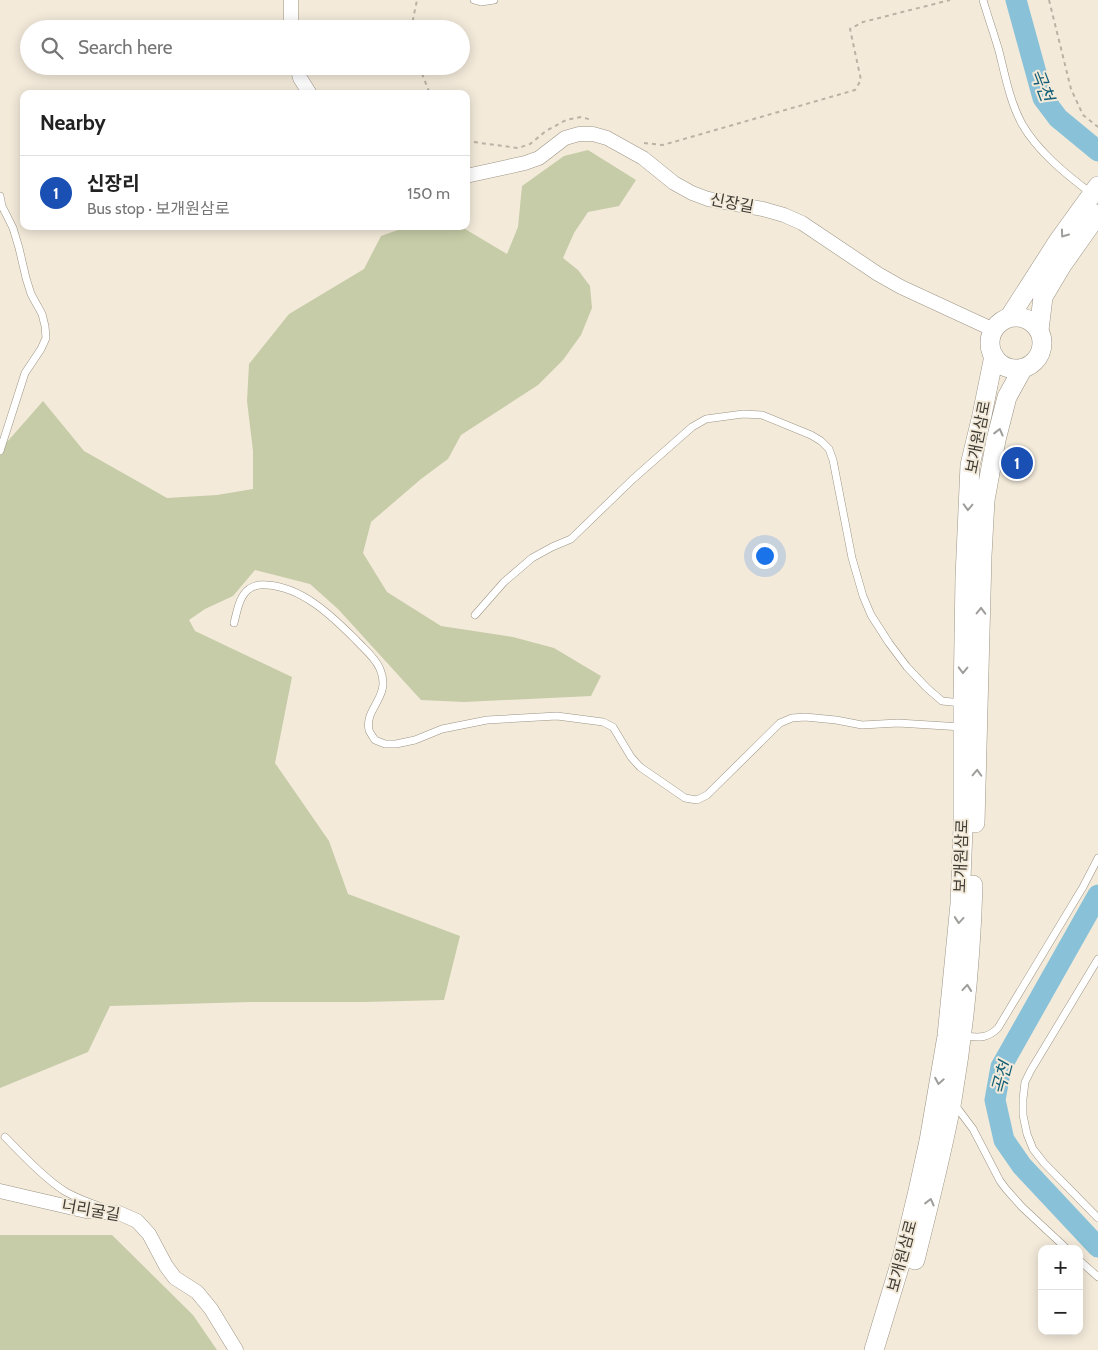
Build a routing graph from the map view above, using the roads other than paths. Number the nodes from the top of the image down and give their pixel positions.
1 (291, 0) edge
2 (474, 0) edge
3 (494, 0) edge
4 (983, 0) edge
5 (292, 20) edge
6 (299, 75) edge
7 (308, 90) edge
8 (470, 175) edge
9 (1096, 192) edge
10 (0, 196) edge
11 (1098, 214) edge
12 (1009, 318) junction
13 (994, 330) junction
14 (1039, 330) junction
15 (994, 356) junction
16 (1023, 368) junction
17 (0, 451) edge
18 (475, 615) dead end
19 (234, 623) dead end
20 (963, 703) junction
21 (963, 727) junction
22 (1098, 858) edge
23 (1098, 959) edge
24 (962, 1036) junction
25 (952, 1101) junction
26 (5, 1137) dead end
27 (0, 1191) edge
28 (119, 1213) junction
29 (1098, 1218) edge
30 (1064, 1245) edge
31 (1083, 1264) edge
32 (1098, 1277) edge
33 (236, 1350) edge
34 (874, 1350) edge
35 (888, 1350) edge

1 - 5 street
2 - 3 lane
4 - 9 lane
6 - 7 street
8 - 13 street, 신장길
9 -> 12 main road
10 - 17 lane
11 - 14 main road, 보개원삼로
12 - 13 main road
12 - 14 main road
13 - 15 main road, 보개원삼로
14 - 16 main road, 보개원삼로
15 - 16 main road
15 -> 20 main road, 보개원삼로
24 -> 16 main road, 보개원삼로
18 - 20 lane
19 - 21 lane
20 - 21 main road, 보개원삼로
21 -> 34 main road, 보개원삼로
22 - 24 lane
23 - 29 lane
24 - 25 main road, 보개원삼로
25 - 30 lane
35 -> 25 main road, 보개원삼로
26 - 28 lane
27 - 28 street, 너리굴길
28 - 33 street, 너리굴길
31 - 32 lane

